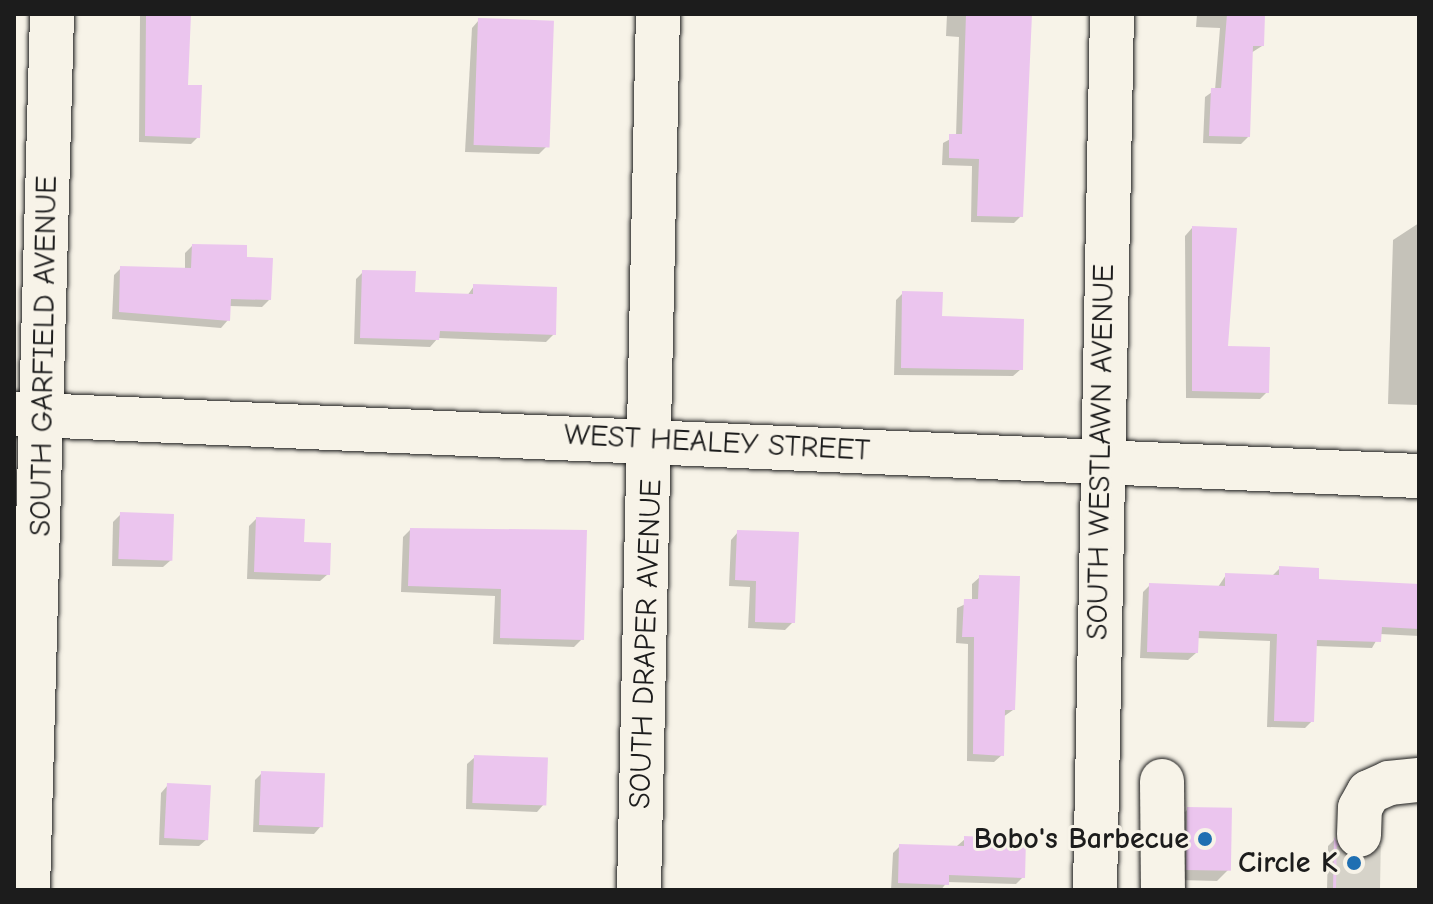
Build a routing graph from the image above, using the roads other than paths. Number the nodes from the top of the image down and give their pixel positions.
1 (52, 14) edge
2 (658, 14) edge
3 (1112, 14) edge
4 (28, 415) edge
5 (651, 439) junction
6 (1099, 462) junction
7 (1419, 476) edge
8 (1419, 780) edge
9 (1162, 781) dead end
10 (1359, 835) tunnel mouth
11 (28, 890) edge
12 (639, 890) edge
13 (1095, 890) edge
14 (1163, 890) edge

1 - 4 street, SOUTH GARFIELD AVENUE
2 - 5 street, SOUTH DRAPER AVENUE
3 - 6 street, SOUTH WESTLAWN AVENUE
4 - 5 street, WEST HEALEY STREET
4 - 11 street, SOUTH GARFIELD AVENUE
5 - 6 street, WEST HEALEY STREET
5 - 12 street, SOUTH DRAPER AVENUE
6 - 7 street, WEST HEALEY STREET
6 - 13 street, SOUTH WESTLAWN AVENUE
8 - 10 street
9 - 14 street

